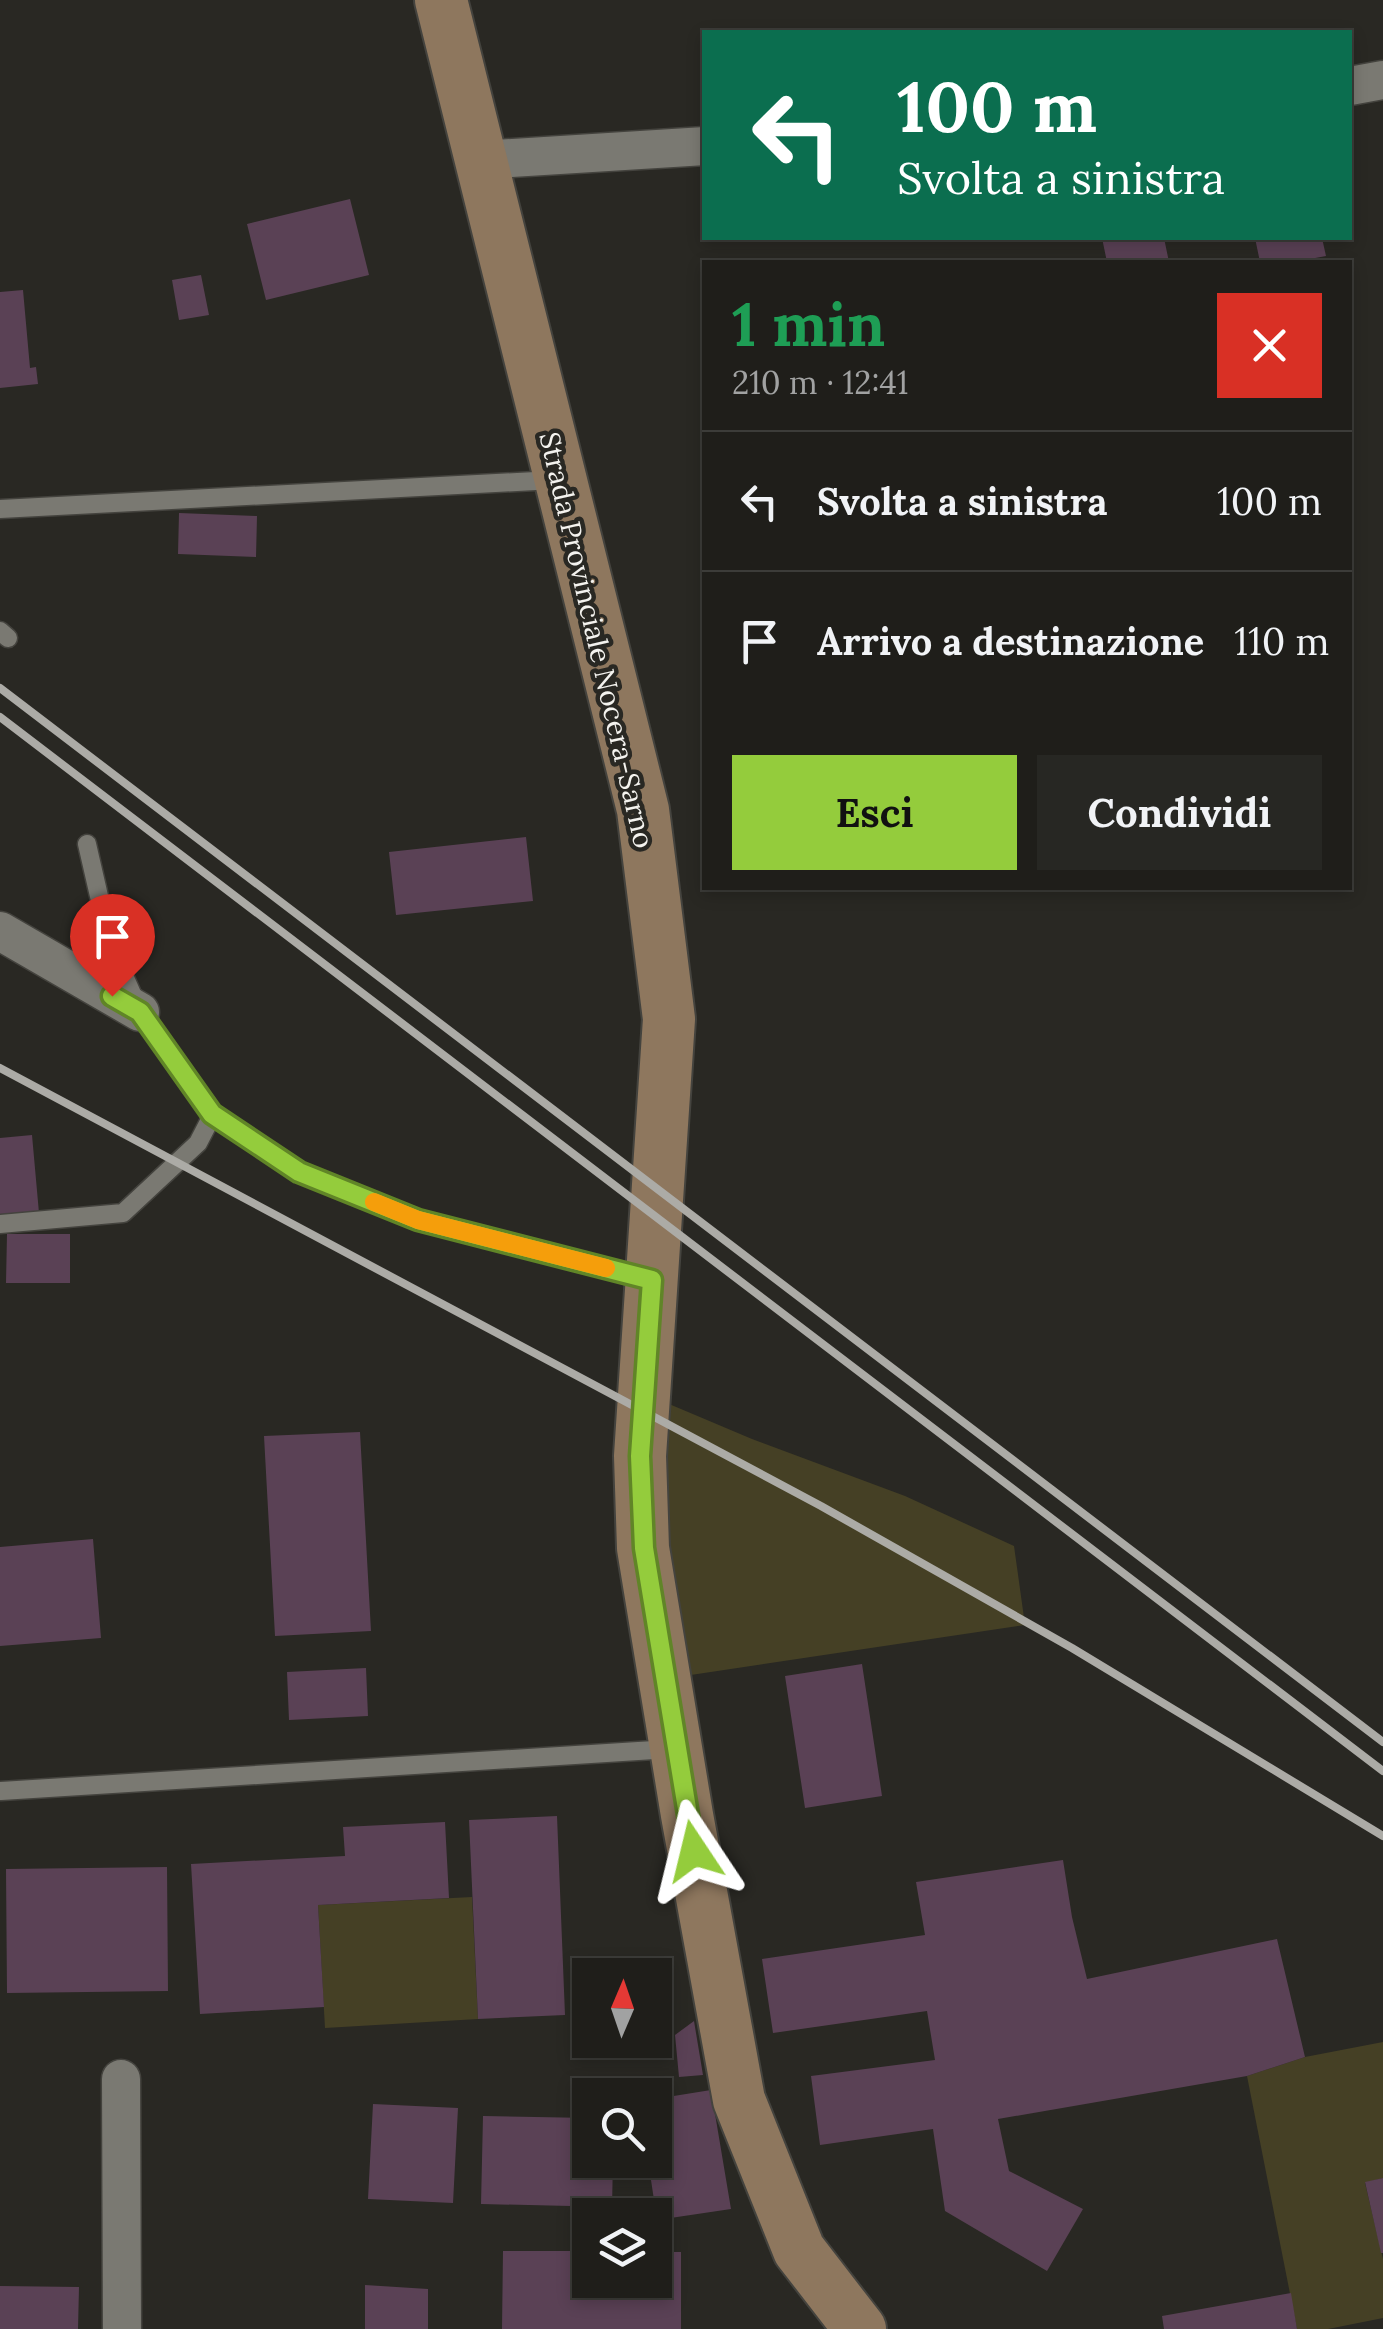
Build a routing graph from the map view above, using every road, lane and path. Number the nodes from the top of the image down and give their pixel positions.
1 (441, 0) edge
2 (1383, 80) edge
3 (1352, 86) edge
4 (702, 146) edge
5 (480, 160) junction
6 (560, 480) junction
7 (0, 509) edge
8 (87, 844) dead end
9 (0, 931) edge
10 (140, 1012) junction
11 (212, 1114) junction
12 (0, 1224) edge
13 (652, 1280) junction
14 (676, 1749) junction
15 (1, 1791) edge
16 (121, 2080) dead end
17 (122, 2329) edge
18 (860, 2329) edge

1 - 5 main road, Strada Provinciale Nocera-Sarno
2 - 3 street
4 - 5 street
5 - 6 main road, Strada Provinciale Nocera-Sarno
6 - 7 lane
6 - 13 main road, Strada Provinciale Nocera-Sarno
8 - 10 lane
9 - 10 street
10 - 11 lane
11 - 12 lane
11 - 13 lane
13 - 14 main road, Strada Provinciale Nocera-Sarno
14 - 15 lane
14 - 18 main road, Strada Provinciale Nocera-Sarno
16 - 17 street

